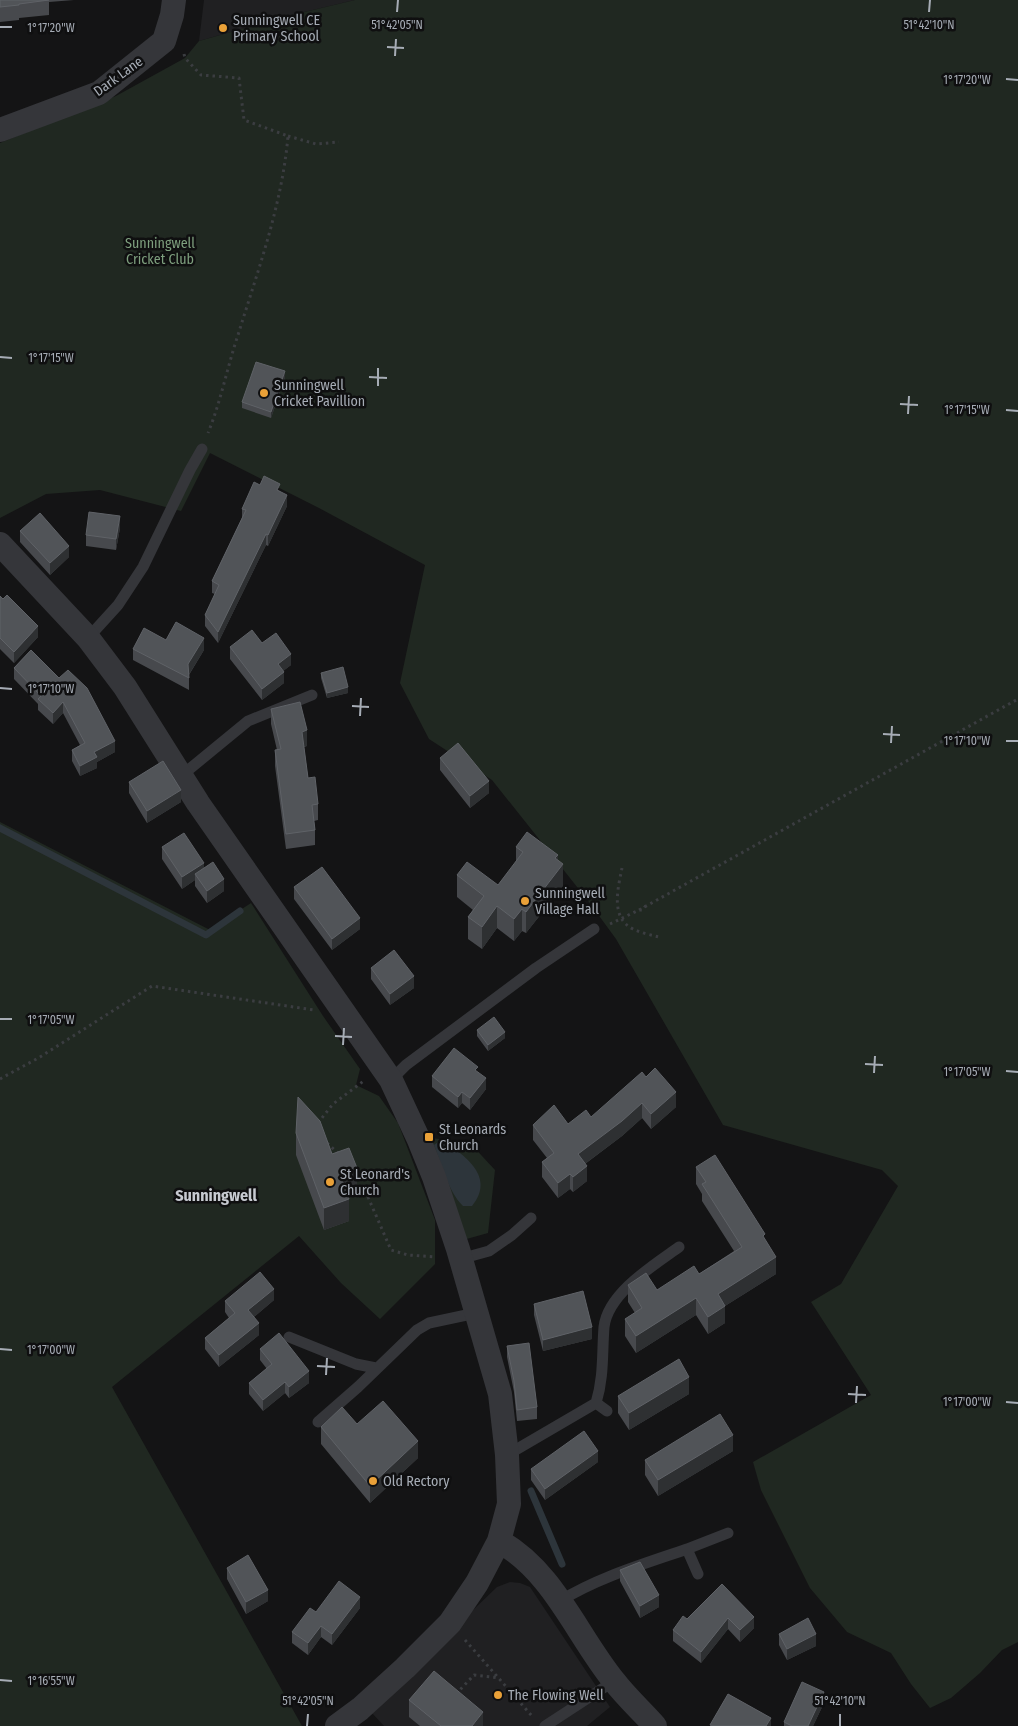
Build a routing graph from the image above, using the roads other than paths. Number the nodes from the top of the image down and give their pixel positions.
1 (174, 0) edge
2 (0, 130) edge
3 (202, 449) road end
4 (0, 544) edge
5 (88, 638) junction
6 (312, 695) dead end
7 (180, 776) junction
8 (600, 928) road end
9 (387, 1074) junction
10 (531, 1218) dead end
11 (678, 1247) dead end
12 (459, 1254) junction
13 (476, 1312) junction
14 (289, 1337) dead end
15 (376, 1368) junction
16 (596, 1403) junction
17 (608, 1411) dead end
18 (318, 1422) dead end
19 (507, 1455) junction
20 (728, 1533) dead end
21 (499, 1541) junction
22 (687, 1549) junction
23 (698, 1574) dead end
24 (560, 1601) junction
25 (614, 1681) junction
26 (337, 1726) edge
27 (545, 1726) edge
28 (655, 1726) edge

1 - 2 street, Dark Lane
3 - 5 lane
4 - 5 street
5 - 7 street
6 - 7 lane
7 - 9 street
8 - 9 lane
9 - 12 street
10 - 12 lane
11 - 16 lane
12 - 13 street
13 - 15 lane
13 - 19 street
14 - 15 lane
15 - 18 lane
16 - 17 lane
16 - 19 lane
19 - 21 street
20 - 22 lane
21 - 24 street
21 - 26 street
22 - 23 lane
22 - 24 lane
24 - 25 street
25 - 27 lane
25 - 28 street

